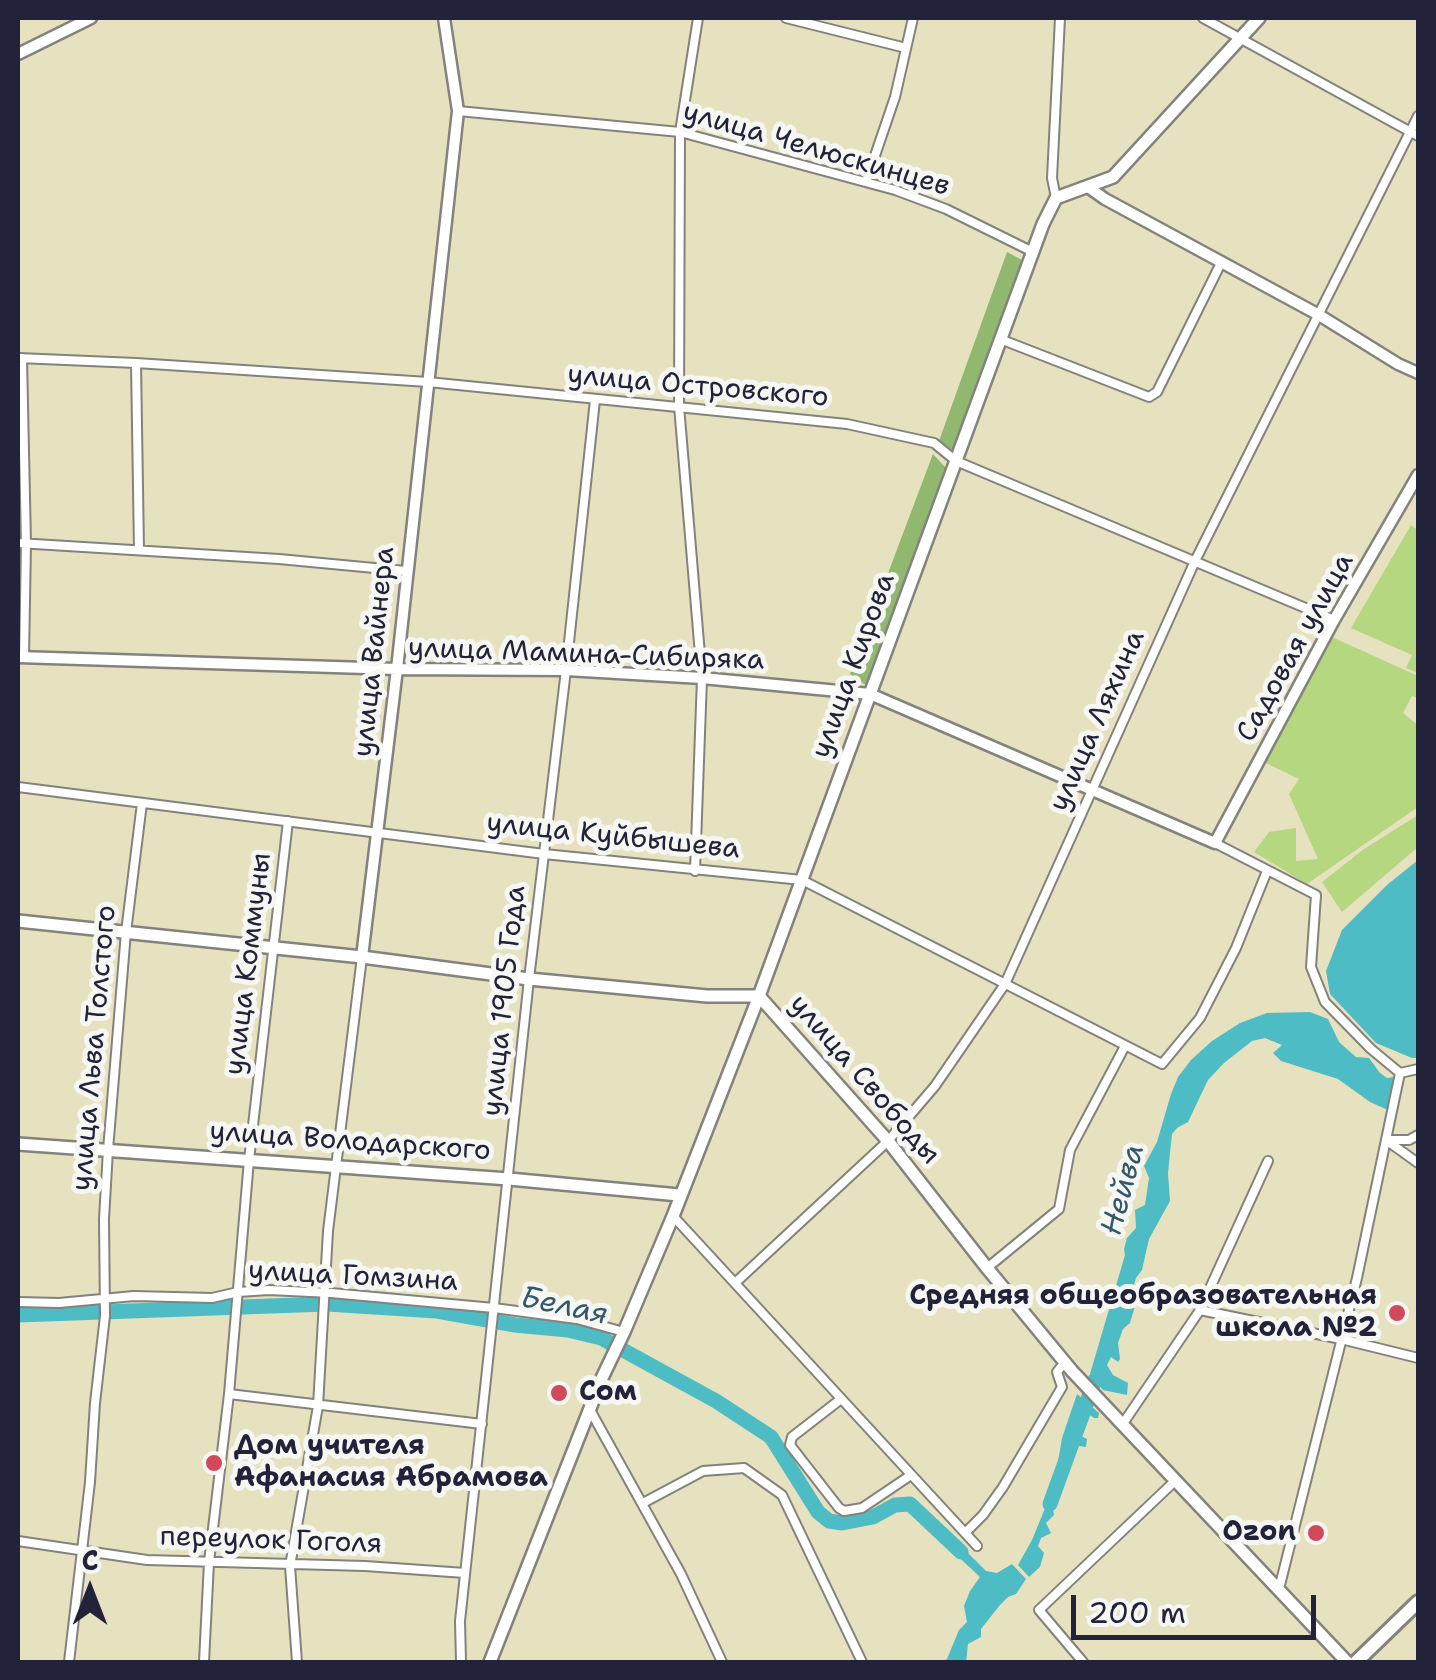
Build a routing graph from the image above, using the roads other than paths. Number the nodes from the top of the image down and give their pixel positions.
1 (91, 18) edge
2 (444, 18) edge
3 (698, 18) edge
4 (786, 18) edge
5 (913, 18) edge
6 (1060, 18) edge
7 (1202, 18) edge
8 (1258, 18) edge
9 (1242, 38) junction
10 (906, 48) junction
11 (18, 54) edge
12 (458, 111) junction
13 (1418, 116) edge
14 (680, 132) junction
15 (1414, 133) edge
16 (866, 182) junction
17 (1088, 187) junction
18 (1056, 198) junction
19 (1033, 252) junction
20 (1220, 263) junction
21 (1320, 315) junction
22 (1000, 339) junction
23 (20, 358) edge
24 (136, 363) junction
25 (1418, 374) edge
26 (428, 382) junction
27 (595, 400) junction
28 (678, 406) junction
29 (956, 462) junction
30 (1418, 475) edge
31 (22, 544) edge
32 (139, 550) junction
33 (1194, 562) junction
34 (406, 571) junction
35 (1334, 620) junction
36 (21, 657) edge
37 (397, 669) junction
38 (566, 670) junction
39 (702, 678) junction
40 (870, 694) junction
41 (18, 787) edge
42 (1091, 791) junction
43 (142, 803) junction
44 (288, 821) junction
45 (376, 832) junction
46 (1216, 843) junction
47 (544, 854) junction
48 (696, 870) junction
49 (1267, 871) junction
50 (802, 880) junction
51 (18, 921) edge
52 (126, 932) junction
53 (274, 948) junction
54 (362, 957) junction
55 (529, 979) junction
56 (1004, 984) junction
57 (759, 996) junction
58 (1125, 1046) junction
59 (1418, 1068) edge
60 (1400, 1073) junction
61 (1418, 1134) edge
62 (1386, 1140) junction
63 (888, 1142) junction
64 (18, 1144) edge
65 (108, 1150) junction
66 (249, 1160) junction
67 (1268, 1161) dead end
68 (1418, 1163) edge
69 (336, 1166) junction
70 (509, 1178) junction
71 (679, 1195) junction
72 (672, 1216) junction
73 (987, 1268) junction
74 (734, 1284) junction
75 (238, 1292) junction
76 (325, 1293) junction
77 (105, 1298) junction
78 (18, 1302) edge
79 (494, 1308) junction
80 (1200, 1310) junction
81 (627, 1326) junction
82 (1341, 1339) junction
83 (1418, 1358) edge
84 (1069, 1367) junction
85 (230, 1394) junction
86 (842, 1400) junction
87 (318, 1406) junction
88 (590, 1410) junction
89 (482, 1424) junction
90 (1122, 1425) junction
91 (911, 1475) junction
92 (1176, 1480) junction
93 (644, 1504) junction
94 (965, 1533) junction
95 (18, 1540) edge
96 (976, 1546) dead end
97 (83, 1549) junction
98 (209, 1562) junction
99 (290, 1566) junction
100 (465, 1573) junction
101 (1278, 1590) junction
102 (1418, 1602) edge
103 (69, 1662) edge
104 (204, 1662) edge
105 (296, 1662) edge
106 (461, 1662) edge
107 (490, 1662) edge
108 (722, 1662) edge
109 (862, 1662) edge
110 (1083, 1662) edge
111 (1347, 1662) edge
112 (1356, 1662) edge

1 - 11 street
2 - 12 street, улица Вайнера
3 - 14 street
4 - 10 street
5 - 10 street
6 - 18 street, улица Кирова
7 - 9 street
8 - 9 main road
9 - 15 street
9 - 17 main road
10 - 16 street
12 - 14 street, улица Челюскинцев
12 - 26 street, улица Вайнера
13 - 15 street, улица Ляхина
14 - 16 street, улица Челюскинцев
14 - 28 street
15 - 21 street, улица Ляхина
16 - 19 street, улица Челюскинцев
17 - 18 main road
17 - 20 street
18 - 19 main road, улица Кирова
19 - 22 main road, улица Кирова
20 - 21 street
20 - 22 street
21 - 25 street
21 - 33 street, улица Ляхина
22 - 29 main road, улица Кирова
23 - 24 street, улица Островского
23 - 31 street
24 - 26 street, улица Островского
24 - 32 street
26 - 27 street, улица Островского
26 - 34 street, улица Вайнера
27 - 28 street, улица Островского
27 - 38 street, улица 1905 Года
28 - 29 street, улица Островского
28 - 39 street
29 - 33 street, улица Островского
29 - 40 main road, улица Кирова
30 - 35 street, Садовая улица
31 - 32 street
31 - 36 street
32 - 34 street
33 - 35 street, улица Островского
33 - 42 street, улица Ляхина
34 - 37 street, улица Вайнера
35 - 46 street, Садовая улица
36 - 37 street, улица Мамина-Сибиряка
37 - 38 street, улица Мамина-Сибиряка
37 - 45 street, улица Вайнера
38 - 39 street, улица Мамина-Сибиряка
38 - 47 street, улица 1905 Года
39 - 40 street, улица Мамина-Сибиряка
39 - 48 street
40 - 42 street, улица Мамина-Сибиряка
40 - 50 main road, улица Кирова
41 - 43 street, улица Куйбышева
42 - 46 street, улица Мамина-Сибиряка
42 - 56 street, улица Ляхина
43 - 44 street, улица Куйбышева
43 - 52 street, улица Льва Толстого
44 - 45 street, улица Куйбышева
44 - 53 street, улица Коммуны
45 - 47 street, улица Куйбышева
45 - 54 street, улица Вайнера
46 - 49 street, улица Мамина-Сибиряка
47 - 48 street, улица Куйбышева
47 - 55 street, улица 1905 Года
48 - 50 street, улица Куйбышева
49 - 58 street, улица Куйбышева
49 - 60 street, улица Мамина-Сибиряка
50 - 56 street, улица Куйбышева
50 - 57 main road, улица Кирова
51 - 52 main road, улица Свободы
52 - 53 main road, улица Свободы
52 - 65 street, улица Льва Толстого
53 - 54 main road, улица Свободы
53 - 66 street, улица Коммуны
54 - 55 main road, улица Свободы
54 - 69 street, улица Вайнера
55 - 57 main road, улица Свободы
55 - 70 street, улица 1905 Года
56 - 58 street, улица Куйбышева
56 - 63 street, улица Ляхина
57 - 63 main road, улица Свободы
57 - 71 main road, улица Кирова
58 - 73 street
59 - 60 street
60 - 62 street
61 - 62 street
62 - 68 street
62 - 82 street
63 - 73 main road, улица Свободы
63 - 74 street, улица Ляхина
64 - 65 main road, улица Володарского
65 - 66 main road, улица Володарского
65 - 77 street, улица Льва Толстого
66 - 69 main road, улица Володарского
66 - 75 street, улица Коммуны
67 - 80 street
69 - 70 main road, улица Володарского
69 - 76 street, улица Вайнера
70 - 71 main road, улица Володарского
70 - 79 street, улица 1905 Года
71 - 72 main road, улица Кирова
72 - 74 street
72 - 81 main road, улица Кирова
73 - 84 main road, улица Свободы
74 - 86 street
75 - 76 street, улица Гомзина
75 - 77 street, улица Гомзина
75 - 85 street, улица Коммуны
76 - 79 street, улица Гомзина
76 - 87 street, улица Вайнера
77 - 78 street, улица Гомзина
77 - 97 street, улица Льва Толстого
79 - 81 street, улица Гомзина
79 - 89 street, улица 1905 Года
80 - 82 street
80 - 90 street
81 - 88 main road, улица Кирова
82 - 83 street
82 - 101 street
84 - 90 main road, улица Свободы
84 - 94 street
85 - 87 street
85 - 98 street
86 - 91 street
86 - 91 street
87 - 89 street
87 - 99 street
88 - 93 street
88 - 107 main road
89 - 100 street
90 - 92 main road, улица Свободы
91 - 94 street
92 - 101 main road, улица Свободы
92 - 110 street
93 - 108 street
93 - 109 street
94 - 96 street
95 - 97 street, переулок Гоголя
97 - 98 street, переулок Гоголя
97 - 103 street
98 - 99 street, переулок Гоголя
98 - 104 street
99 - 100 street, переулок Гоголя
99 - 105 street
100 - 106 street
101 - 111 main road, улица Свободы
102 - 112 main road

